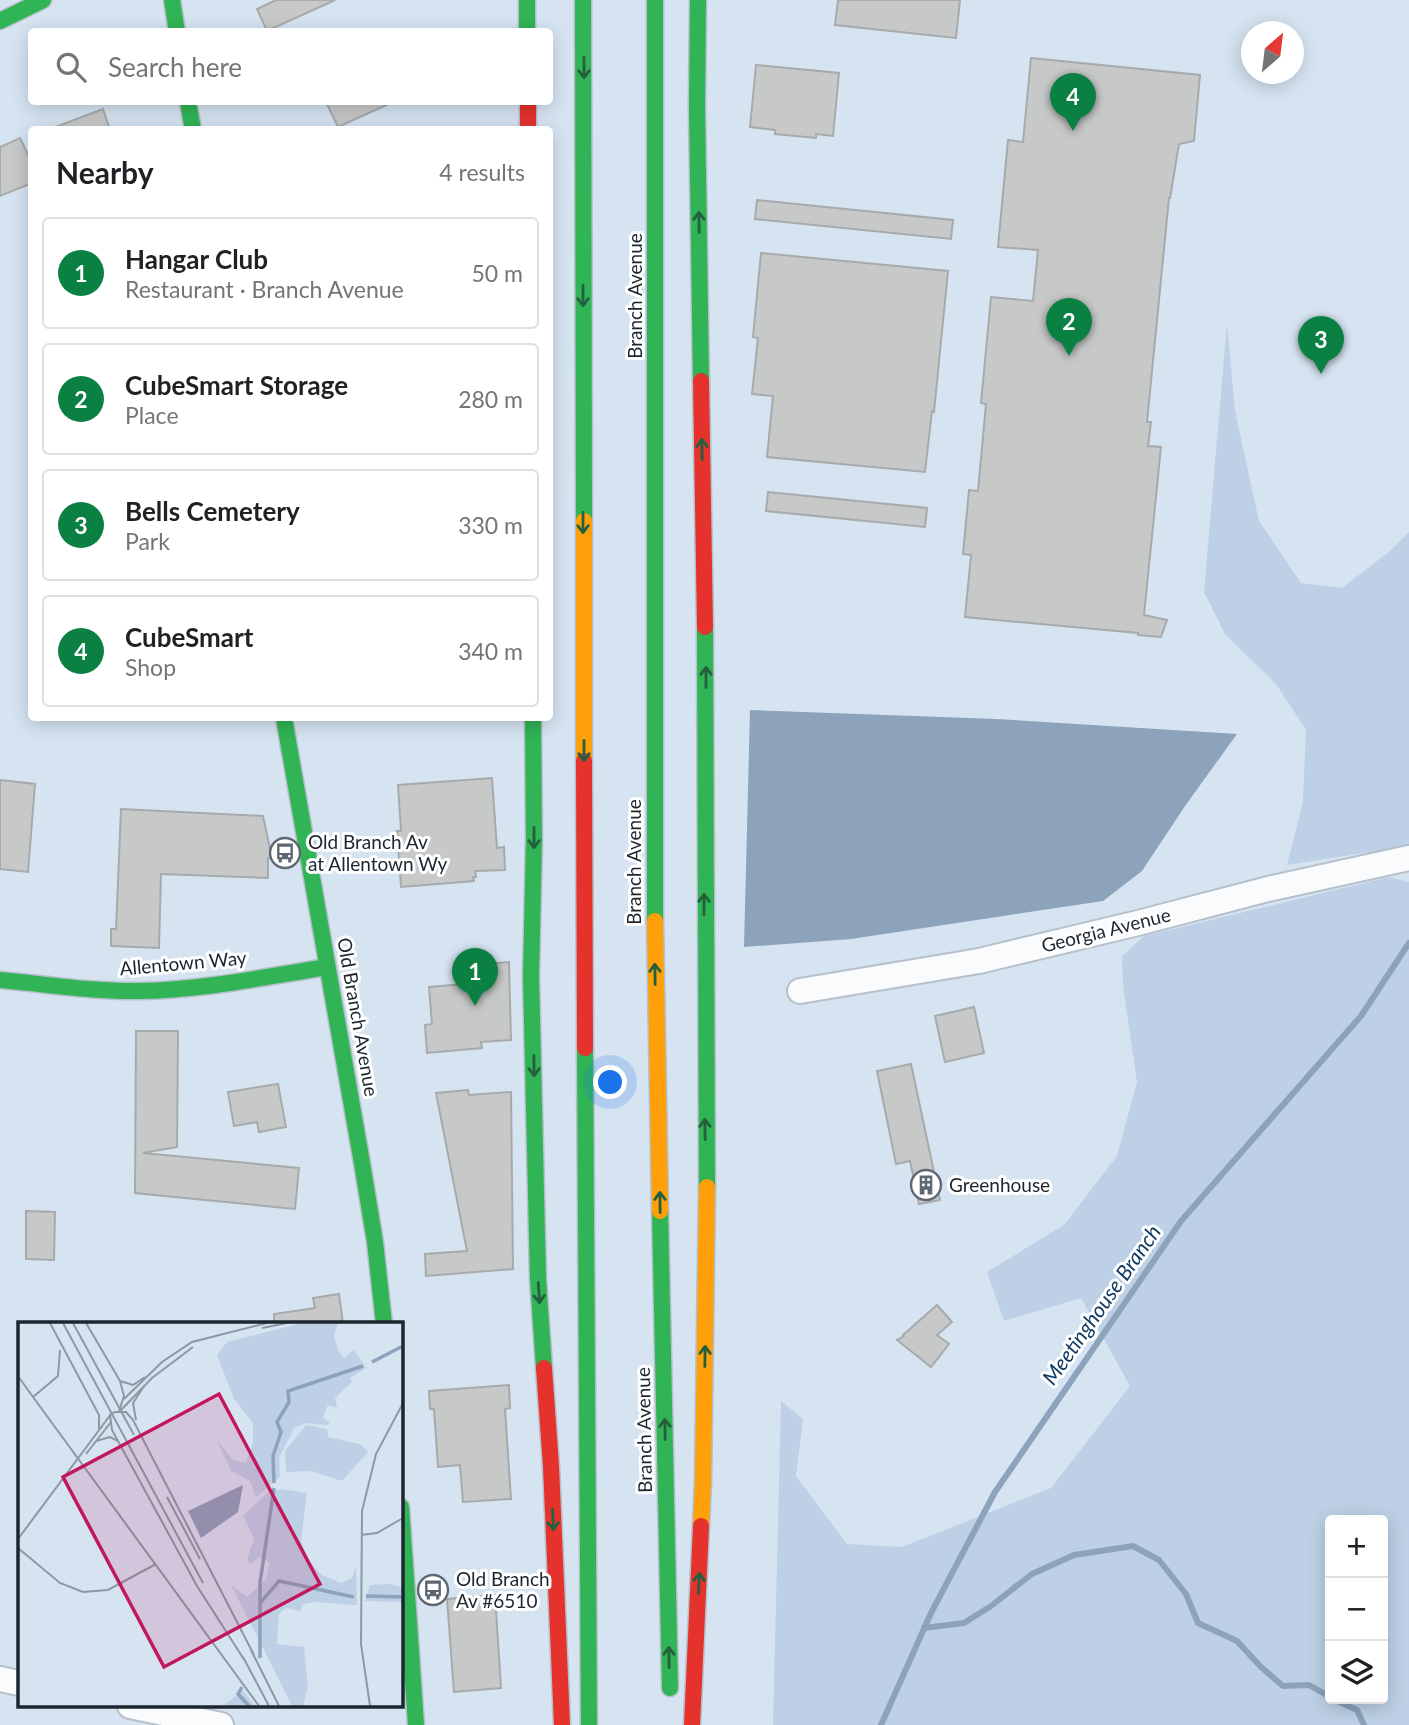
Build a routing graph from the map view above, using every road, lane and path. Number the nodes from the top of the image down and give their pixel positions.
1 (43, 0) edge
2 (172, 0) edge
3 (527, 0) edge
4 (583, 0) edge
5 (655, 0) edge
6 (698, 0) edge
7 (708, 0) edge
8 (0, 21) edge
9 (176, 28) edge
10 (527, 28) edge
11 (189, 105) edge
12 (528, 105) edge
13 (697, 107) junction
14 (192, 126) edge
15 (528, 126) edge
16 (285, 721) edge
17 (533, 721) edge
18 (1409, 858) edge
19 (327, 967) junction
20 (0, 980) edge
21 (800, 991) dead end
22 (384, 1322) edge
23 (402, 1522) edge
24 (0, 1679) edge
25 (18, 1683) edge
26 (670, 1697) dead end
27 (140, 1708) edge
28 (221, 1725) edge
29 (416, 1725) edge
30 (562, 1725) edge
31 (589, 1725) edge
32 (692, 1725) edge

1 - 8 main road
2 - 9 main road
3 - 10 main road
4 -> 31 main road
26 -> 5 main road, Branch Avenue
6 - 13 main road
7 - 13 main road
11 - 14 main road
12 - 15 main road
32 -> 13 main road
16 - 19 main road, Old Branch Avenue
17 -> 30 main road
18 - 21 street, Georgia Avenue
19 - 20 main road, Allentown Way
19 - 22 main road, Old Branch Avenue
23 - 29 main road
24 - 25 street
27 - 28 street

